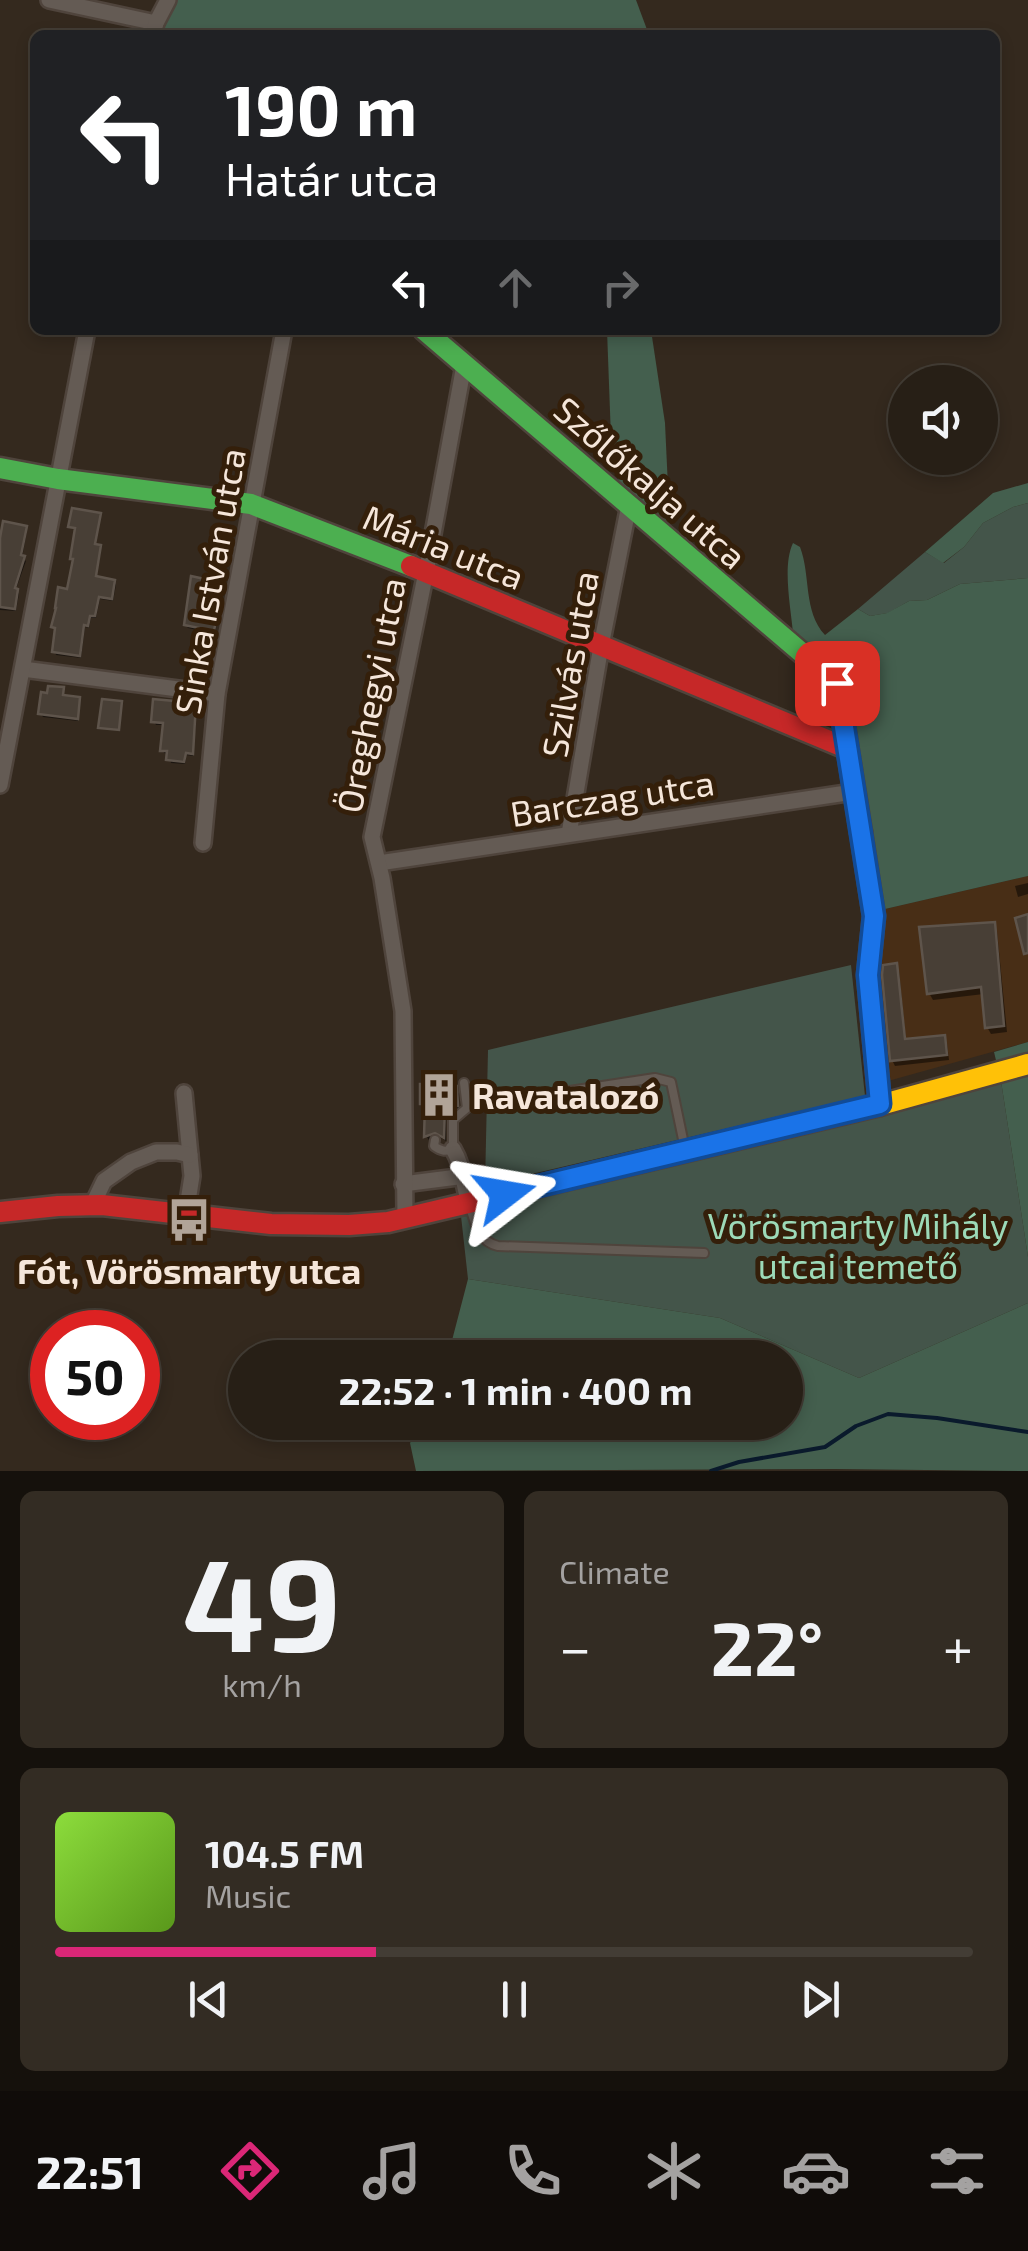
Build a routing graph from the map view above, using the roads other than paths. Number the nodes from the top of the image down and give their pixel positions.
1 (50, 0) edge
2 (168, 0) edge
3 (155, 29) edge
4 (86, 335) edge
5 (283, 335) edge
6 (430, 335) edge
7 (464, 365) junction
8 (0, 468) edge
9 (58, 479) junction
10 (251, 504) junction
11 (629, 506) junction
12 (426, 572) junction
13 (602, 646) junction
14 (23, 669) junction
15 (217, 694) junction
16 (846, 748) junction
17 (0, 786) edge
18 (853, 792) junction
19 (569, 834) junction
20 (203, 843) dead end
21 (379, 862) junction
22 (1028, 1064) edge
23 (464, 1083) dead end
24 (184, 1092) dead end
25 (466, 1104) junction
26 (880, 1104) junction
27 (435, 1140) dead end
28 (452, 1149) junction
29 (685, 1150) junction
30 (190, 1155) junction
31 (481, 1174) dead end
32 (463, 1175) junction
33 (403, 1184) junction
34 (468, 1203) junction
35 (92, 1206) junction
36 (0, 1212) edge
37 (186, 1214) junction
38 (405, 1218) junction
39 (704, 1253) dead end

1 - 3 street
2 - 3 street
4 - 9 street
5 - 10 street, Sinka István utca
6 - 7 street, Szőlőkalja utca
7 - 11 street, Szőlőkalja utca
7 - 12 street, Öreghegyi utca
8 - 9 street, Mária utca
9 - 10 street, Mária utca
9 - 14 street
10 - 12 street, Mária utca
10 - 15 street, Sinka István utca
11 - 13 street, Szilvás utca
11 - 16 street, Szőlőkalja utca
12 - 13 street, Mária utca
12 - 21 street, Öreghegyi utca
13 - 16 street, Mária utca
13 - 19 street, Szilvás utca
14 - 15 street
14 - 17 street
15 - 20 street, Sinka István utca
16 - 18 street
18 - 19 street, Barczag utca
18 - 26 street
19 - 21 street, Barczag utca
21 - 33 street, Öreghegyi utca
22 - 26 street
23 - 25 lane
24 - 30 street
25 - 28 lane
25 - 29 lane
26 - 29 street
27 - 28 lane
28 - 32 street
29 - 34 street
30 - 35 street
30 - 37 street
31 - 32 street
32 - 33 street
32 - 34 street
33 - 38 street, Öreghegyi utca
34 - 38 street
34 - 39 lane
35 - 36 street
35 - 37 street
37 - 38 street

